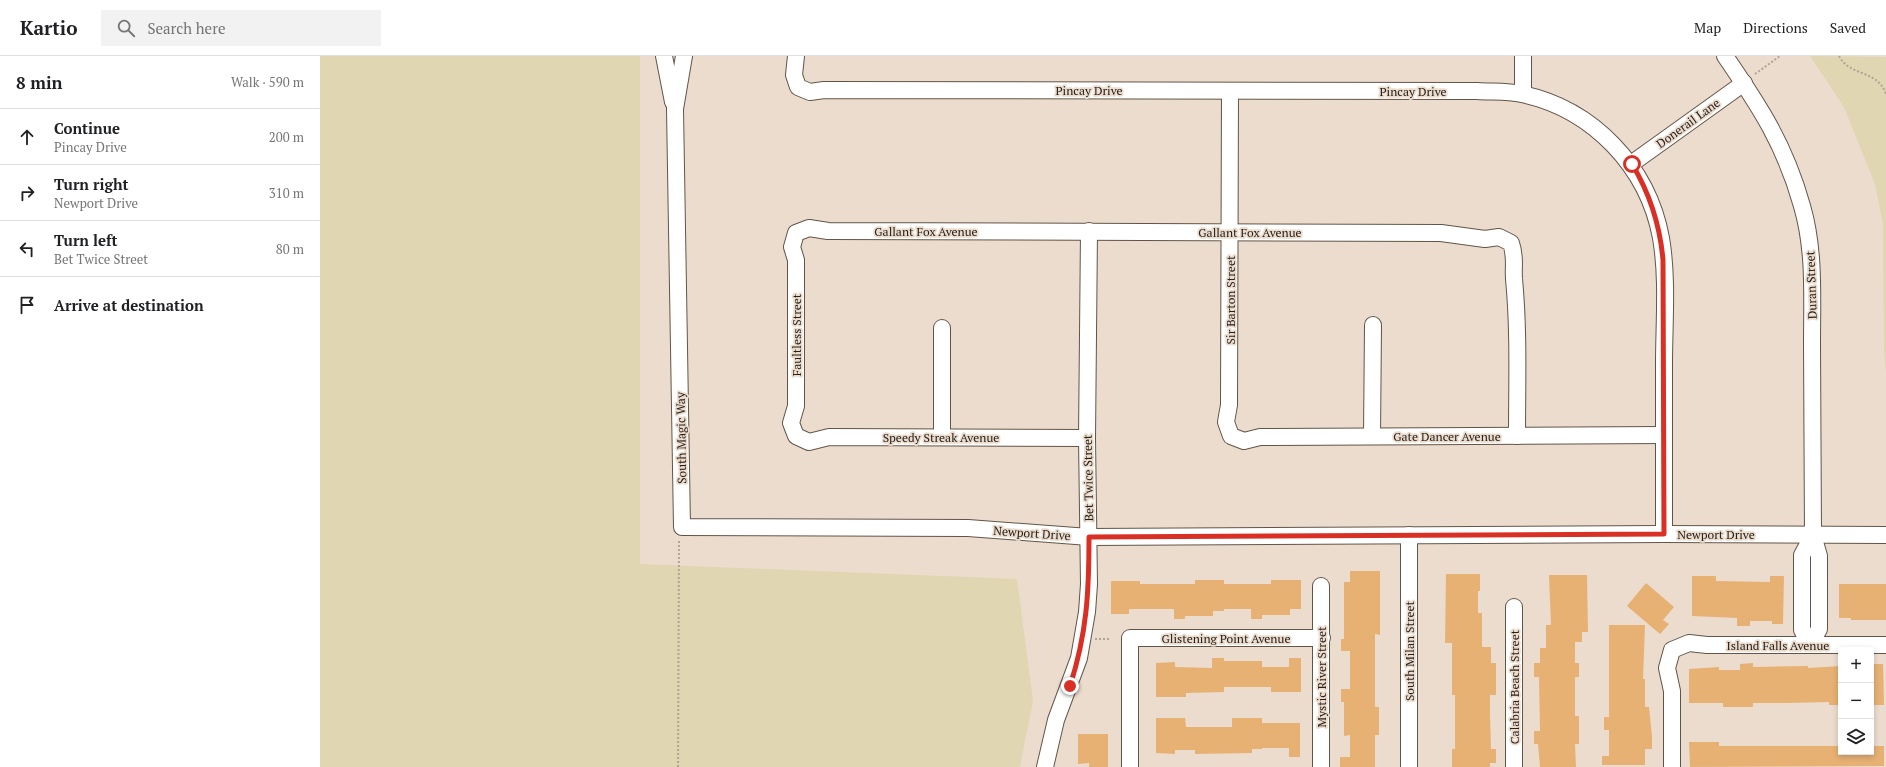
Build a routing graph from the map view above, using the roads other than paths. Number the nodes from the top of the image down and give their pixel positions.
1 (664, 56) edge
2 (684, 56) edge
3 (796, 56) edge
4 (1523, 56) edge
5 (1725, 56) edge
6 (1744, 83) junction
7 (1230, 91) junction
8 (1523, 94) junction
9 (675, 109) junction
10 (1632, 164) junction
11 (1089, 231) junction
12 (1230, 232) junction
13 (796, 233) joint
14 (1372, 325) dead end
15 (942, 328) dead end
16 (1664, 435) junction
17 (796, 436) joint
18 (1231, 436) joint
19 (1372, 436) junction
20 (1517, 436) junction
21 (942, 437) junction
22 (1087, 438) junction
23 (682, 527) joint
24 (1664, 534) junction
25 (1409, 535) junction
26 (1813, 535) junction
27 (1886, 535) edge
28 (1089, 537) junction
29 (1321, 586) dead end
30 (1514, 607) dead end
31 (1322, 638) junction
32 (1810, 645) junction
33 (1886, 645) edge
34 (1046, 767) edge
35 (1130, 767) edge
36 (1321, 767) edge
37 (1409, 767) edge
38 (1514, 767) edge
39 (1672, 767) edge

1 - 9 street, South Magic Way
2 - 9 street, South Magic Way
3 - 7 street, Pincay Drive
4 - 8 street
5 - 6 street, Duran Street
6 - 10 street, Donerail Lane
6 - 26 street, Duran Street
7 - 8 street, Pincay Drive
7 - 12 street, Sir Barton Street
8 - 10 street, Pincay Drive
9 - 23 street, South Magic Way
10 - 16 street, Pincay Drive
11 - 12 street, Gallant Fox Avenue
11 - 13 street, Gallant Fox Avenue
11 - 22 street, Bet Twice Street
12 - 18 street, Sir Barton Street
12 - 20 street, Gallant Fox Avenue
13 - 17 street, Faultless Street
14 - 19 street
15 - 21 street
16 - 20 street, Gate Dancer Avenue
16 - 24 street, Pincay Drive
17 - 21 street, Speedy Streak Avenue
18 - 19 street, Gate Dancer Avenue
19 - 20 street, Gate Dancer Avenue
21 - 22 street, Speedy Streak Avenue
22 - 28 street, Bet Twice Street
23 - 28 street, Newport Drive
24 - 25 street, Newport Drive
24 - 26 street, Newport Drive
25 - 28 street, Newport Drive
25 - 37 street, South Milan Street
26 - 27 street, Newport Drive
26 - 32 street, Duran Street
28 - 34 street, Bet Twice Street
29 - 31 street, Mystic River Street
30 - 38 street, Calabria Beach Street
31 - 35 street, Glistening Point Avenue
31 - 36 street, Mystic River Street
32 - 33 street, Island Falls Avenue
32 - 39 street, Island Falls Avenue

